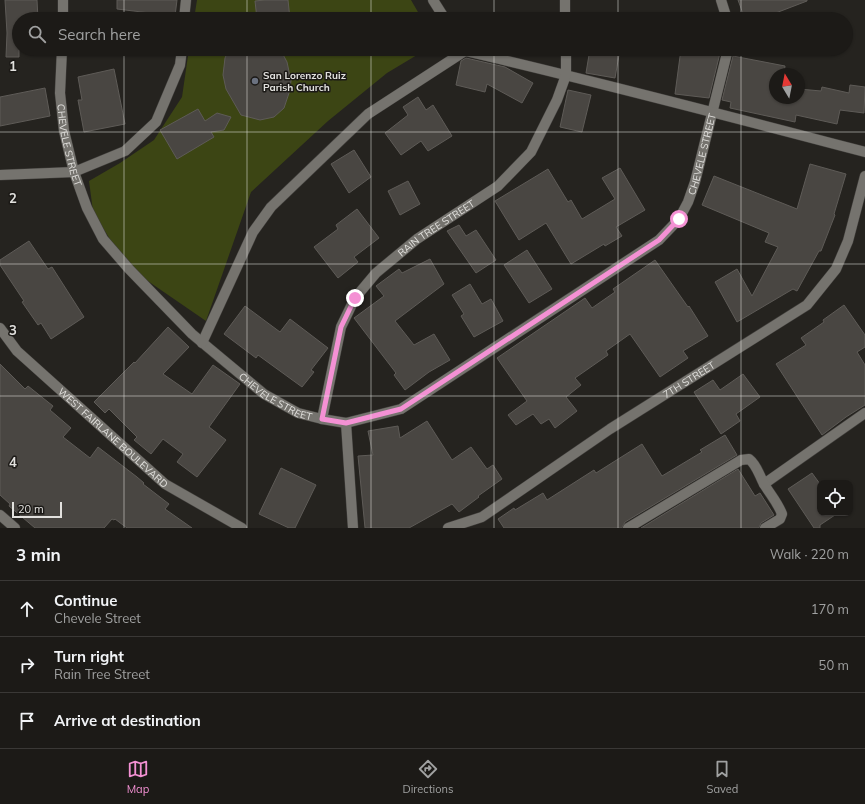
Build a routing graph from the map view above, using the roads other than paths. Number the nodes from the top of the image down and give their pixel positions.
1 (63, 0) edge
2 (186, 0) edge
3 (433, 0) edge
4 (565, 0) edge
5 (721, 0) edge
6 (62, 12) edge
7 (185, 12) edge
8 (441, 12) edge
9 (565, 12) edge
10 (725, 12) edge
11 (62, 56) edge
12 (181, 56) edge
13 (455, 56) edge
14 (490, 56) edge
15 (566, 56) edge
16 (726, 56) edge
17 (566, 74) junction
18 (712, 112) junction
19 (865, 152) edge
20 (74, 172) junction
21 (0, 175) edge
22 (865, 176) edge
23 (0, 328) edge
24 (202, 342) junction
25 (865, 413) edge
26 (322, 419) junction
27 (346, 423) junction
28 (764, 484) junction
29 (0, 515) edge
30 (15, 528) edge
31 (242, 528) edge
32 (353, 528) edge
33 (448, 528) edge
34 (628, 528) edge
35 (765, 528) edge

1 - 6 street
2 - 7 street
3 - 8 street
4 - 9 street
5 - 10 street
11 - 20 street, CHEVELE STREET
12 - 20 street
13 - 24 street
14 - 17 street
15 - 17 street, RAIN TREE STREET
16 - 18 street, CHEVELE STREET
17 - 18 street
17 - 26 street, RAIN TREE STREET
18 - 19 street
18 - 27 street, CHEVELE STREET
20 - 21 street
20 - 24 street, CHEVELE STREET
22 - 33 street, 7TH STREET
23 - 31 street, WEST FAIRLANE BOULEVARD
24 - 26 street, CHEVELE STREET
25 - 28 street
26 - 27 street, CHEVELE STREET
27 - 32 street
28 - 34 street
28 - 35 street
29 - 30 street

